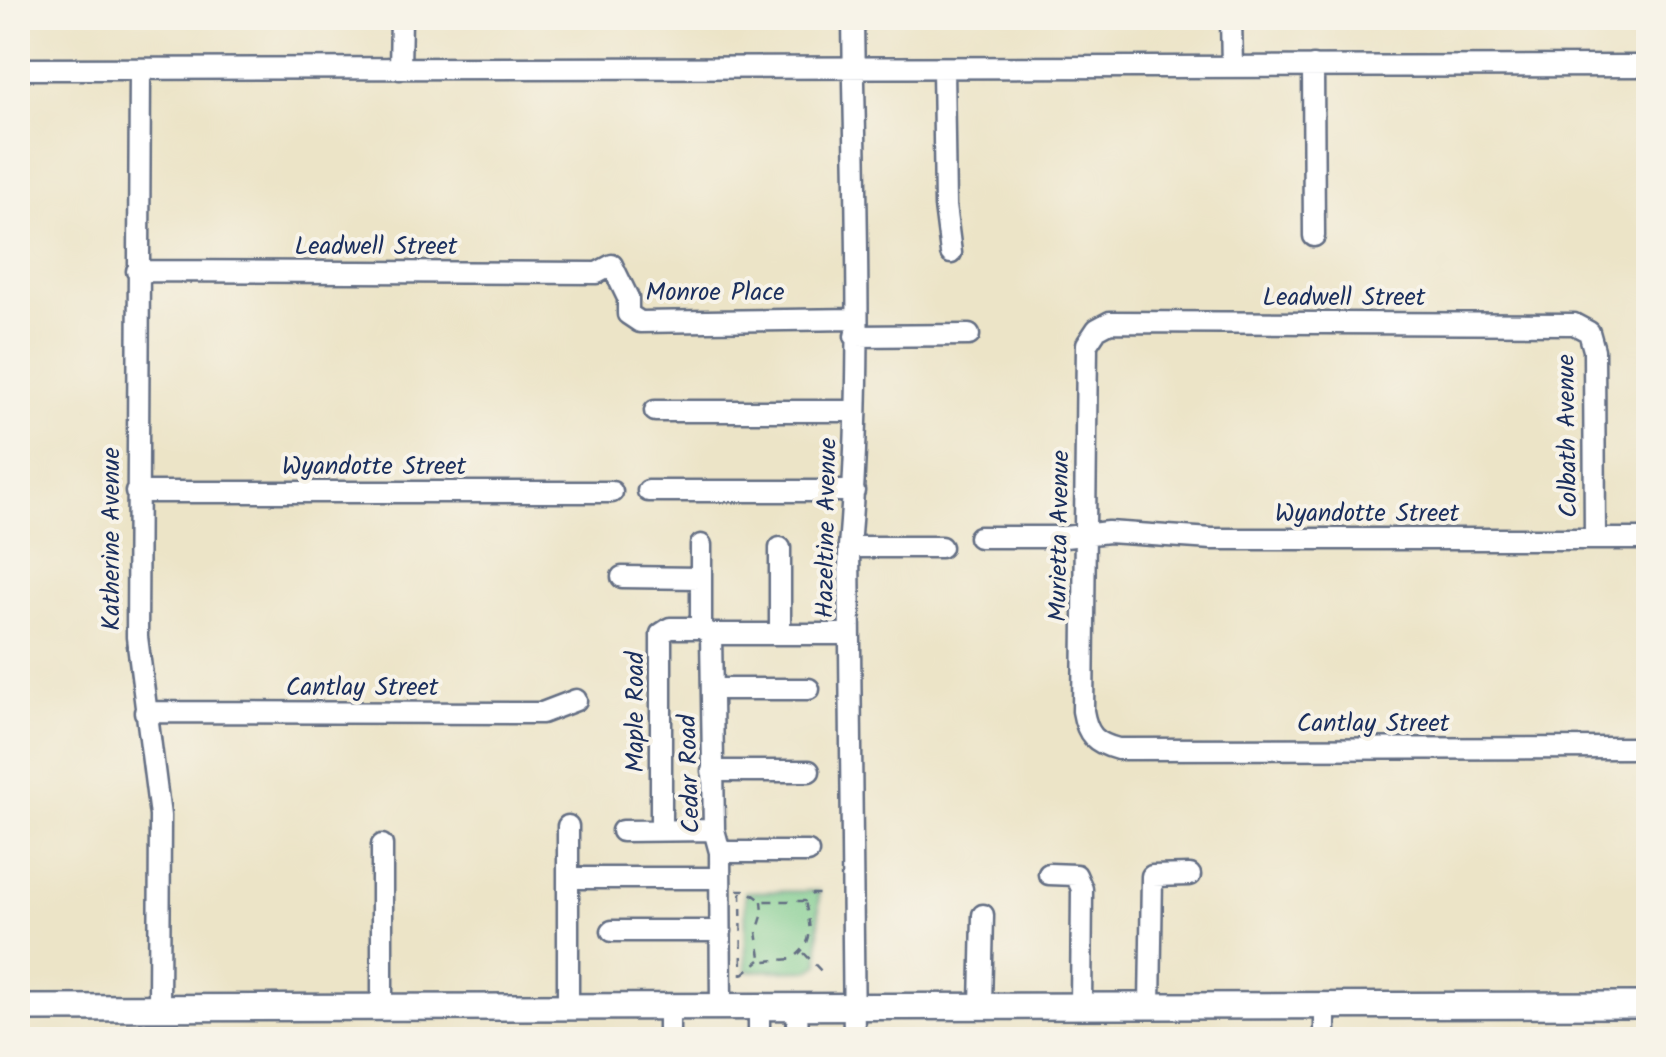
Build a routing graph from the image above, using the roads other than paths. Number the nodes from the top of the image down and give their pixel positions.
1 (401, 18) edge
2 (853, 18) edge
3 (1231, 18) edge
4 (1312, 66) junction
5 (1648, 66) edge
6 (854, 67) junction
7 (1232, 67) junction
8 (943, 68) junction
9 (18, 69) edge
10 (400, 69) junction
11 (140, 70) junction
12 (1314, 236) dead end
13 (951, 253) dead end
14 (612, 265) joint
15 (137, 272) junction
16 (855, 327) junction
17 (1097, 328) joint
18 (1589, 332) joint
19 (970, 335) dead end
20 (655, 411) dead end
21 (854, 411) junction
22 (648, 491) dead end
23 (136, 492) junction
24 (612, 492) dead end
25 (854, 492) junction
26 (1086, 534) junction
27 (979, 536) dead end
28 (1648, 539) edge
29 (1594, 540) junction
30 (701, 545) dead end
31 (849, 547) junction
32 (941, 547) dead end
33 (780, 548) dead end
34 (622, 577) dead end
35 (701, 578) junction
36 (706, 631) junction
37 (780, 634) junction
38 (849, 634) junction
39 (712, 689) junction
40 (810, 690) dead end
41 (576, 700) dead end
42 (145, 712) junction
43 (1098, 743) joint
44 (1648, 748) edge
45 (712, 771) junction
46 (809, 772) dead end
47 (568, 826) dead end
48 (622, 830) dead end
49 (662, 830) junction
50 (714, 830) junction
51 (382, 845) dead end
52 (720, 852) junction
53 (808, 852) dead end
54 (1048, 874) dead end
55 (1190, 875) dead end
56 (568, 878) junction
57 (727, 886) junction
58 (983, 914) dead end
59 (612, 931) dead end
60 (721, 931) junction
61 (1648, 1005) edge
62 (854, 1006) junction
63 (982, 1006) junction
64 (1150, 1006) junction
65 (1325, 1006) junction
66 (160, 1007) junction
67 (759, 1007) junction
68 (797, 1007) junction
69 (1081, 1007) junction
70 (18, 1008) edge
71 (382, 1008) junction
72 (568, 1008) junction
73 (668, 1008) junction
74 (721, 1008) junction
75 (669, 1040) edge
76 (760, 1040) edge
77 (798, 1040) edge
78 (854, 1040) edge
79 (1325, 1040) edge

1 - 10 street
2 - 6 street, Hazeltine Avenue
3 - 7 street
4 - 5 street
4 - 7 street
4 - 12 street
6 - 8 street
6 - 10 street
6 - 16 street, Hazeltine Avenue
7 - 8 street
8 - 13 street
9 - 11 street
10 - 11 street
11 - 15 street, Katherine Avenue
14 - 15 street, Leadwell Street
14 - 16 street, Monroe Place
15 - 23 street, Katherine Avenue
16 - 19 street
16 - 21 street, Hazeltine Avenue
17 - 18 street, Leadwell Street
17 - 26 street, Murietta Avenue
18 - 29 street, Colbath Avenue
20 - 21 street
21 - 25 street, Hazeltine Avenue
22 - 25 street
23 - 24 street, Wyandotte Street
23 - 42 street, Katherine Avenue
25 - 31 street, Hazeltine Avenue
26 - 27 street, Wyandotte Street
26 - 29 street, Wyandotte Street
26 - 43 street, Murietta Avenue
28 - 29 street, Wyandotte Street
30 - 35 street, Cedar Road
31 - 32 street
31 - 38 street, Hazeltine Avenue
33 - 37 street
34 - 35 street
35 - 36 street, Cedar Road
36 - 37 street, Maple Road
36 - 39 street, Cedar Road
36 - 49 street, Maple Road
37 - 38 street, Maple Road
38 - 62 street, Hazeltine Avenue
39 - 40 street
39 - 45 street, Cedar Road
41 - 42 street, Cantlay Street
42 - 66 street, Katherine Avenue
43 - 44 street, Cantlay Street
45 - 46 street
45 - 50 street, Cedar Road
47 - 56 street
48 - 49 street
49 - 50 street
50 - 52 street, Cedar Road
51 - 71 street
52 - 53 street
52 - 57 street, Cedar Road
54 - 69 street
55 - 64 street
56 - 57 street
56 - 72 street
57 - 60 street, Cedar Road
58 - 63 street
59 - 60 street
60 - 74 street, Cedar Road
61 - 65 main road
62 - 63 main road
62 - 68 main road
62 - 78 street, Hazeltine Avenue
63 - 69 main road
64 - 65 main road
64 - 69 main road
65 - 79 street
66 - 70 main road
66 - 71 main road
67 - 68 main road
67 - 74 main road
67 - 76 street
68 - 77 street
71 - 72 main road
72 - 73 main road
73 - 74 main road
73 - 75 street

